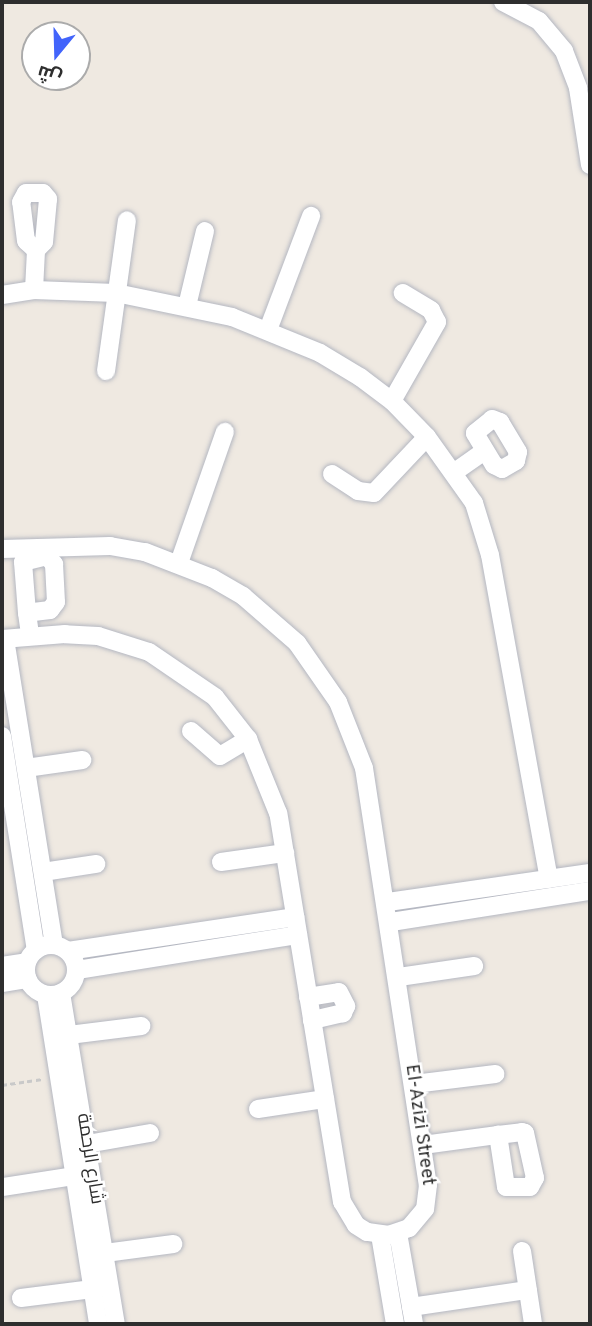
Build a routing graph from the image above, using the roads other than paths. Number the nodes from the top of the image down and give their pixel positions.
1 (503, 2) edge
2 (590, 165) edge
3 (311, 216) dead end
4 (127, 220) dead end
5 (205, 231) dead end
6 (36, 250) dead end
7 (34, 290) junction
8 (116, 293) junction
9 (403, 293) dead end
10 (2, 295) edge
11 (187, 306) junction
12 (268, 330) junction
13 (106, 371) dead end
14 (392, 401) junction
15 (225, 432) dead end
16 (428, 437) junction
17 (485, 451) dead end
18 (456, 471) junction
19 (332, 474) dead end
20 (2, 549) edge
21 (179, 563) junction
22 (27, 613) dead end
23 (30, 635) junction
24 (3, 639) edge
25 (191, 731) dead end
26 (2, 736) edge
27 (248, 739) junction
28 (82, 760) dead end
29 (26, 768) junction
30 (285, 853) junction
31 (221, 862) dead end
32 (96, 864) dead end
33 (43, 872) junction
34 (590, 873) edge
35 (549, 879) junction
36 (590, 891) edge
37 (388, 902) junction
38 (295, 917) junction
39 (391, 922) junction
40 (298, 935) junction
41 (61, 948) junction
42 (30, 964) junction
43 (2, 966) edge
44 (474, 966) dead end
45 (77, 970) junction
46 (399, 977) junction
47 (2, 983) edge
48 (54, 994) junction
49 (309, 997) junction
50 (312, 1020) junction
51 (141, 1026) dead end
52 (68, 1035) junction
53 (495, 1074) dead end
54 (414, 1084) junction
55 (325, 1099) junction
56 (258, 1109) dead end
57 (150, 1133) dead end
58 (498, 1135) dead end
59 (86, 1144) junction
60 (423, 1145) junction
61 (75, 1176) junction
62 (3, 1187) edge
63 (389, 1234) junction
64 (173, 1244) dead end
65 (522, 1251) dead end
66 (105, 1253) junction
67 (93, 1289) junction
68 (528, 1290) junction
69 (21, 1298) dead end
70 (412, 1316) edge
71 (98, 1324) edge
72 (117, 1324) edge
73 (390, 1324) edge
74 (533, 1324) edge

1 - 2 street
3 - 12 street
4 - 8 street
5 - 11 street
6 - 7 street
7 - 8 street
7 - 10 street
8 - 11 street
8 - 13 street
9 - 14 street
11 - 12 street
12 - 14 street
14 - 16 street
15 - 21 street
16 - 18 street
16 - 19 street
17 - 18 street
18 - 35 street
20 - 21 street, El-Azizi Street
21 - 37 street, El-Azizi Street
22 - 23 street
23 - 24 street
23 - 27 street
24 - 29 street
25 - 27 street
26 - 42 street
27 - 30 street
28 - 29 street
29 - 33 street
30 - 31 street
30 - 38 street
32 - 33 street
33 - 41 street
34 - 35 street
35 - 37 street
36 - 39 street
37 - 39 street, El-Azizi Street
38 - 40 street
38 - 41 street
39 - 46 street, El-Azizi Street
40 - 45 street
40 - 49 street
41 - 42 street
41 - 45 street
42 - 43 street
42 - 47 street
42 - 48 street
44 - 46 street
45 - 48 street
46 - 54 street, El-Azizi Street
48 - 52 street, شارع الرحمة
48 - 61 street, شارع الرحمة
49 - 50 street
49 - 50 street
50 - 55 street
51 - 52 street
52 - 59 street, شارع الرحمة
53 - 54 street
54 - 60 street, El-Azizi Street
55 - 56 street
55 - 63 street
57 - 59 street
58 - 60 street
59 - 66 street, شارع الرحمة
60 - 63 street, El-Azizi Street
61 - 62 street
61 - 67 street, شارع الرحمة
63 - 70 street
63 - 73 street
64 - 66 street
65 - 68 street
66 - 72 street, شارع الرحمة
67 - 69 street
67 - 71 street, شارع الرحمة
68 - 70 street
68 - 74 street

